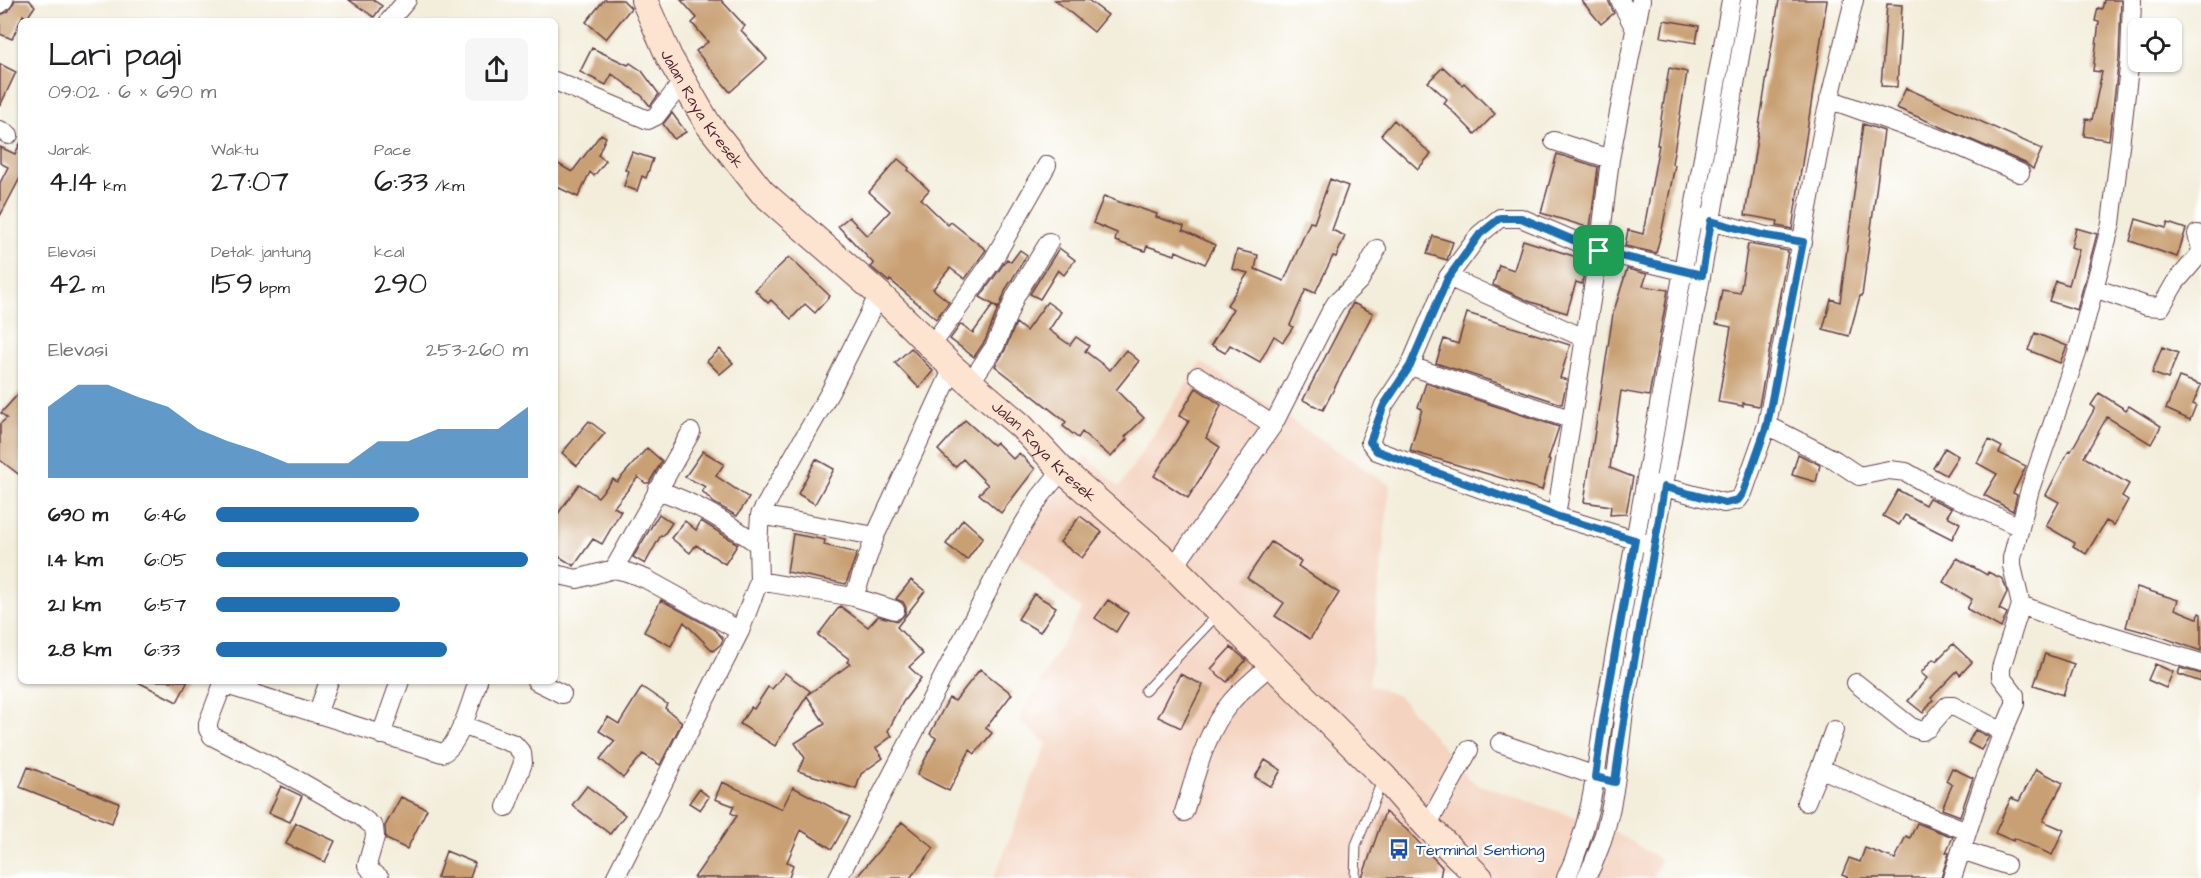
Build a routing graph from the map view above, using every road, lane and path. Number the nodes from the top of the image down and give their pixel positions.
1 (4, 0) edge
2 (407, 0) edge
3 (1620, 0) edge
4 (1641, 0) edge
5 (1731, 0) edge
6 (1854, 0) edge
7 (2132, 0) edge
8 (1746, 1) edge
9 (650, 3) edge
10 (0, 4) edge
11 (392, 18) edge
12 (1635, 29) junction
13 (683, 81) junction
14 (558, 82) edge
15 (1829, 99) junction
16 (1554, 141) dead end
17 (1610, 159) junction
18 (1047, 165) dead end
19 (2020, 173) dead end
20 (1702, 219) junction
21 (2197, 234) dead end
22 (1049, 242) dead end
23 (1803, 242) junction
24 (1377, 249) dead end
25 (1599, 251) junction
26 (1683, 272) junction
27 (1702, 275) junction
28 (1448, 278) junction
29 (2094, 288) junction
30 (879, 294) junction
31 (1584, 338) junction
32 (931, 346) junction
33 (1410, 366) junction
34 (961, 375) junction
35 (1198, 376) dead end
36 (1570, 419) junction
37 (1273, 425) junction
38 (1767, 425) junction
39 (691, 432) dead end
40 (1062, 470) junction
41 (1645, 483) junction
42 (1664, 487) junction
43 (657, 490) junction
44 (760, 515) junction
45 (1556, 516) junction
46 (2020, 527) junction
47 (875, 536) junction
48 (1635, 540) junction
49 (758, 544) junction
50 (1655, 546) junction
51 (1174, 567) junction
52 (614, 570) junction
53 (558, 575) edge
54 (759, 581) junction
55 (854, 597) junction
56 (2021, 605) junction
57 (895, 610) dead end
58 (1219, 612) junction
59 (740, 631) junction
60 (2201, 663) edge
61 (1272, 664) junction
62 (1856, 683) dead end
63 (222, 684) edge
64 (236, 684) edge
65 (329, 684) edge
66 (399, 684) edge
67 (477, 684) edge
68 (542, 684) edge
69 (255, 687) edge
70 (1145, 691) dead end
71 (562, 694) dead end
72 (316, 714) junction
73 (462, 724) junction
74 (1834, 730) dead end
75 (2002, 732) junction
76 (381, 735) junction
77 (1500, 743) dead end
78 (1469, 750) dead end
79 (1820, 768) junction
80 (1384, 777) junction
81 (1595, 777) junction
82 (1615, 782) junction
83 (1806, 802) dead end
84 (506, 807) dead end
85 (1184, 812) dead end
86 (1427, 826) junction
87 (1968, 831) junction
88 (1962, 850) junction
89 (2006, 865) dead end
90 (1471, 874) edge
91 (380, 878) edge
92 (615, 878) edge
93 (838, 878) edge
94 (1355, 878) edge
95 (1566, 878) edge
96 (1586, 878) edge
97 (1952, 878) edge

1 - 10 street
2 - 11 street
3 - 12 street
4 - 12 street
5 - 20 street
6 - 15 street
7 - 29 street
8 - 20 street
9 - 13 main road, Jalan Raya Kresek
12 - 17 street
13 - 14 street
13 - 30 main road, Jalan Raya Kresek
15 - 19 street
15 - 23 street
16 - 17 street
17 - 25 street
18 - 32 street
20 - 23 street
20 - 26 street
20 - 27 street
21 - 29 street
22 - 34 street
23 - 38 street
24 - 37 street
25 - 26 street
25 - 28 street
25 - 31 street
26 - 27 street
26 - 41 street
27 - 42 street
28 - 31 street
28 - 33 street
29 - 46 street
30 - 32 main road, Jalan Raya Kresek
30 - 44 street
31 - 36 street
32 - 34 main road, Jalan Raya Kresek
33 - 36 street
33 - 45 street
34 - 40 main road, Jalan Raya Kresek
34 - 47 street
35 - 37 street
36 - 45 street
37 - 51 street
38 - 42 street
38 - 46 street
39 - 43 street
40 - 51 main road, Jalan Raya Kresek
40 - 93 street
41 - 42 street
41 - 48 street
42 - 50 street
43 - 49 street
43 - 52 street
44 - 47 street
44 - 49 street
45 - 48 street
46 - 56 street
47 - 55 street
48 - 50 street
48 - 81 street
49 - 54 street
50 - 82 street
51 - 58 main road, Jalan Raya Kresek
52 - 53 street
52 - 59 street
54 - 55 street
54 - 59 street
55 - 57 street
56 - 60 street
56 - 75 street
58 - 61 main road, Jalan Raya Kresek
58 - 70 lane
59 - 92 street
61 - 80 main road, Jalan Raya Kresek
61 - 85 street
62 - 75 street
63 - 91 street
64 - 69 street
65 - 72 street
66 - 76 street
67 - 73 street
68 - 71 street
69 - 72 street
72 - 76 street
73 - 76 street
73 - 84 street
74 - 79 street
75 - 87 street
77 - 81 street
78 - 86 street
79 - 83 street
79 - 87 street
80 - 86 main road, Jalan Raya Kresek
80 - 94 lane
81 - 82 street
81 - 95 street
82 - 96 street
86 - 90 main road, Jalan Raya Kresek
87 - 88 street
88 - 89 street
88 - 97 street

